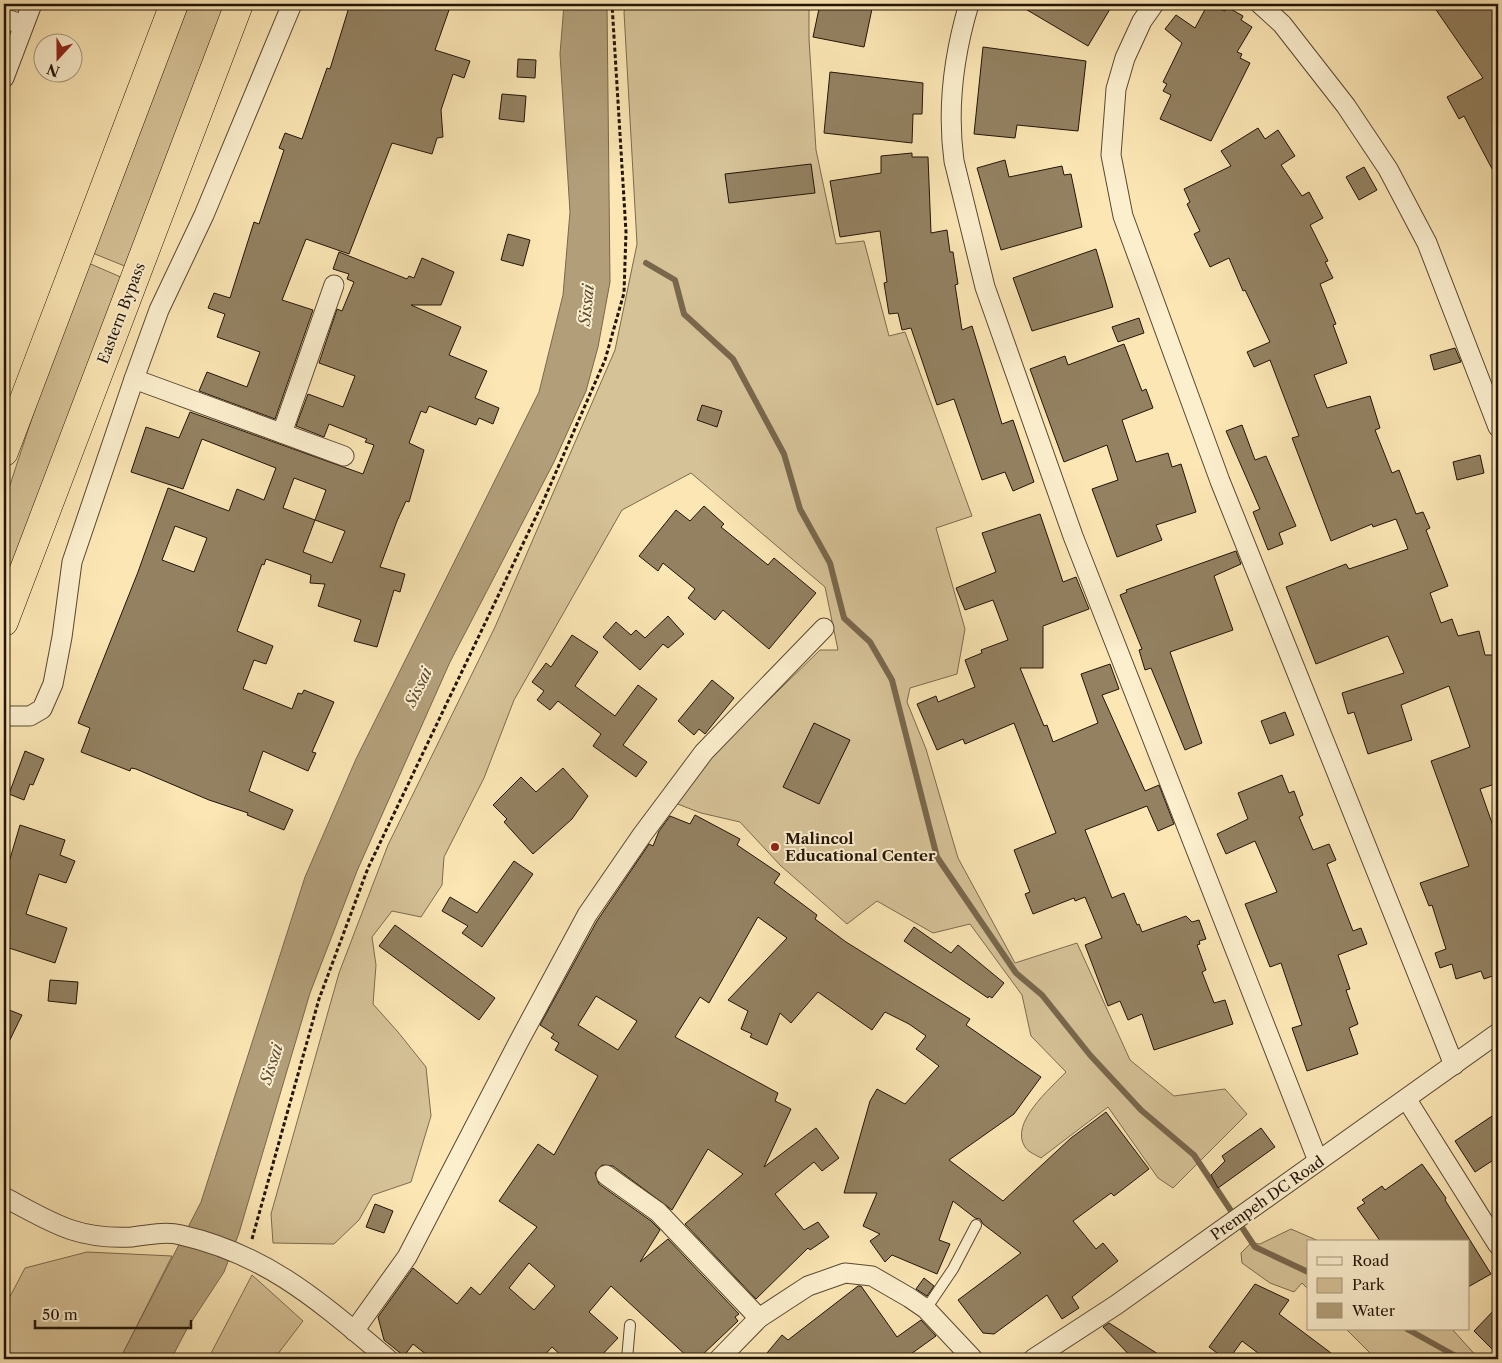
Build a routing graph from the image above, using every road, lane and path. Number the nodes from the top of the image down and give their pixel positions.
1 (32, 4) edge
2 (174, 4) edge
3 (239, 4) edge
4 (292, 4) edge
5 (612, 4) edge
6 (969, 4) edge
7 (1154, 4) edge
8 (1260, 4) edge
9 (4, 18) edge
10 (24, 25) junction
11 (4, 78) edge
12 (334, 285) dead end
13 (134, 380) junction
14 (1498, 427) edge
15 (282, 433) junction
16 (4, 452) edge
17 (344, 456) dead end
18 (4, 622) edge
19 (824, 628) dead end
20 (4, 716) edge
21 (1498, 1033) edge
22 (1454, 1065) junction
23 (1407, 1100) junction
24 (1318, 1161) junction
25 (606, 1175) dead end
26 (4, 1197) edge
27 (976, 1225) dead end
28 (1498, 1245) edge
29 (242, 1254) junction
30 (926, 1309) junction
31 (759, 1318) junction
32 (630, 1325) dead end
33 (354, 1332) junction
34 (388, 1359) edge
35 (628, 1359) edge
36 (719, 1359) edge
37 (973, 1359) edge
38 (1033, 1359) edge

1 - 10 street
2 - 16 highway
3 - 18 highway, Eastern Bypass
4 - 13 street
5 - 29 path
6 - 24 street
7 - 22 street
8 - 14 street
9 - 10 street
10 - 11 street
12 - 15 street
13 - 15 street
13 - 20 street
15 - 17 street
19 - 33 street
21 - 22 street, Prempeh DC Road
22 - 23 street, Prempeh DC Road
23 - 24 street, Prempeh DC Road
23 - 28 street
24 - 38 street, Prempeh DC Road
25 - 31 street
26 - 29 street
27 - 30 lane
29 - 33 street
30 - 31 street
30 - 37 street
31 - 36 street
32 - 35 lane
33 - 34 street

